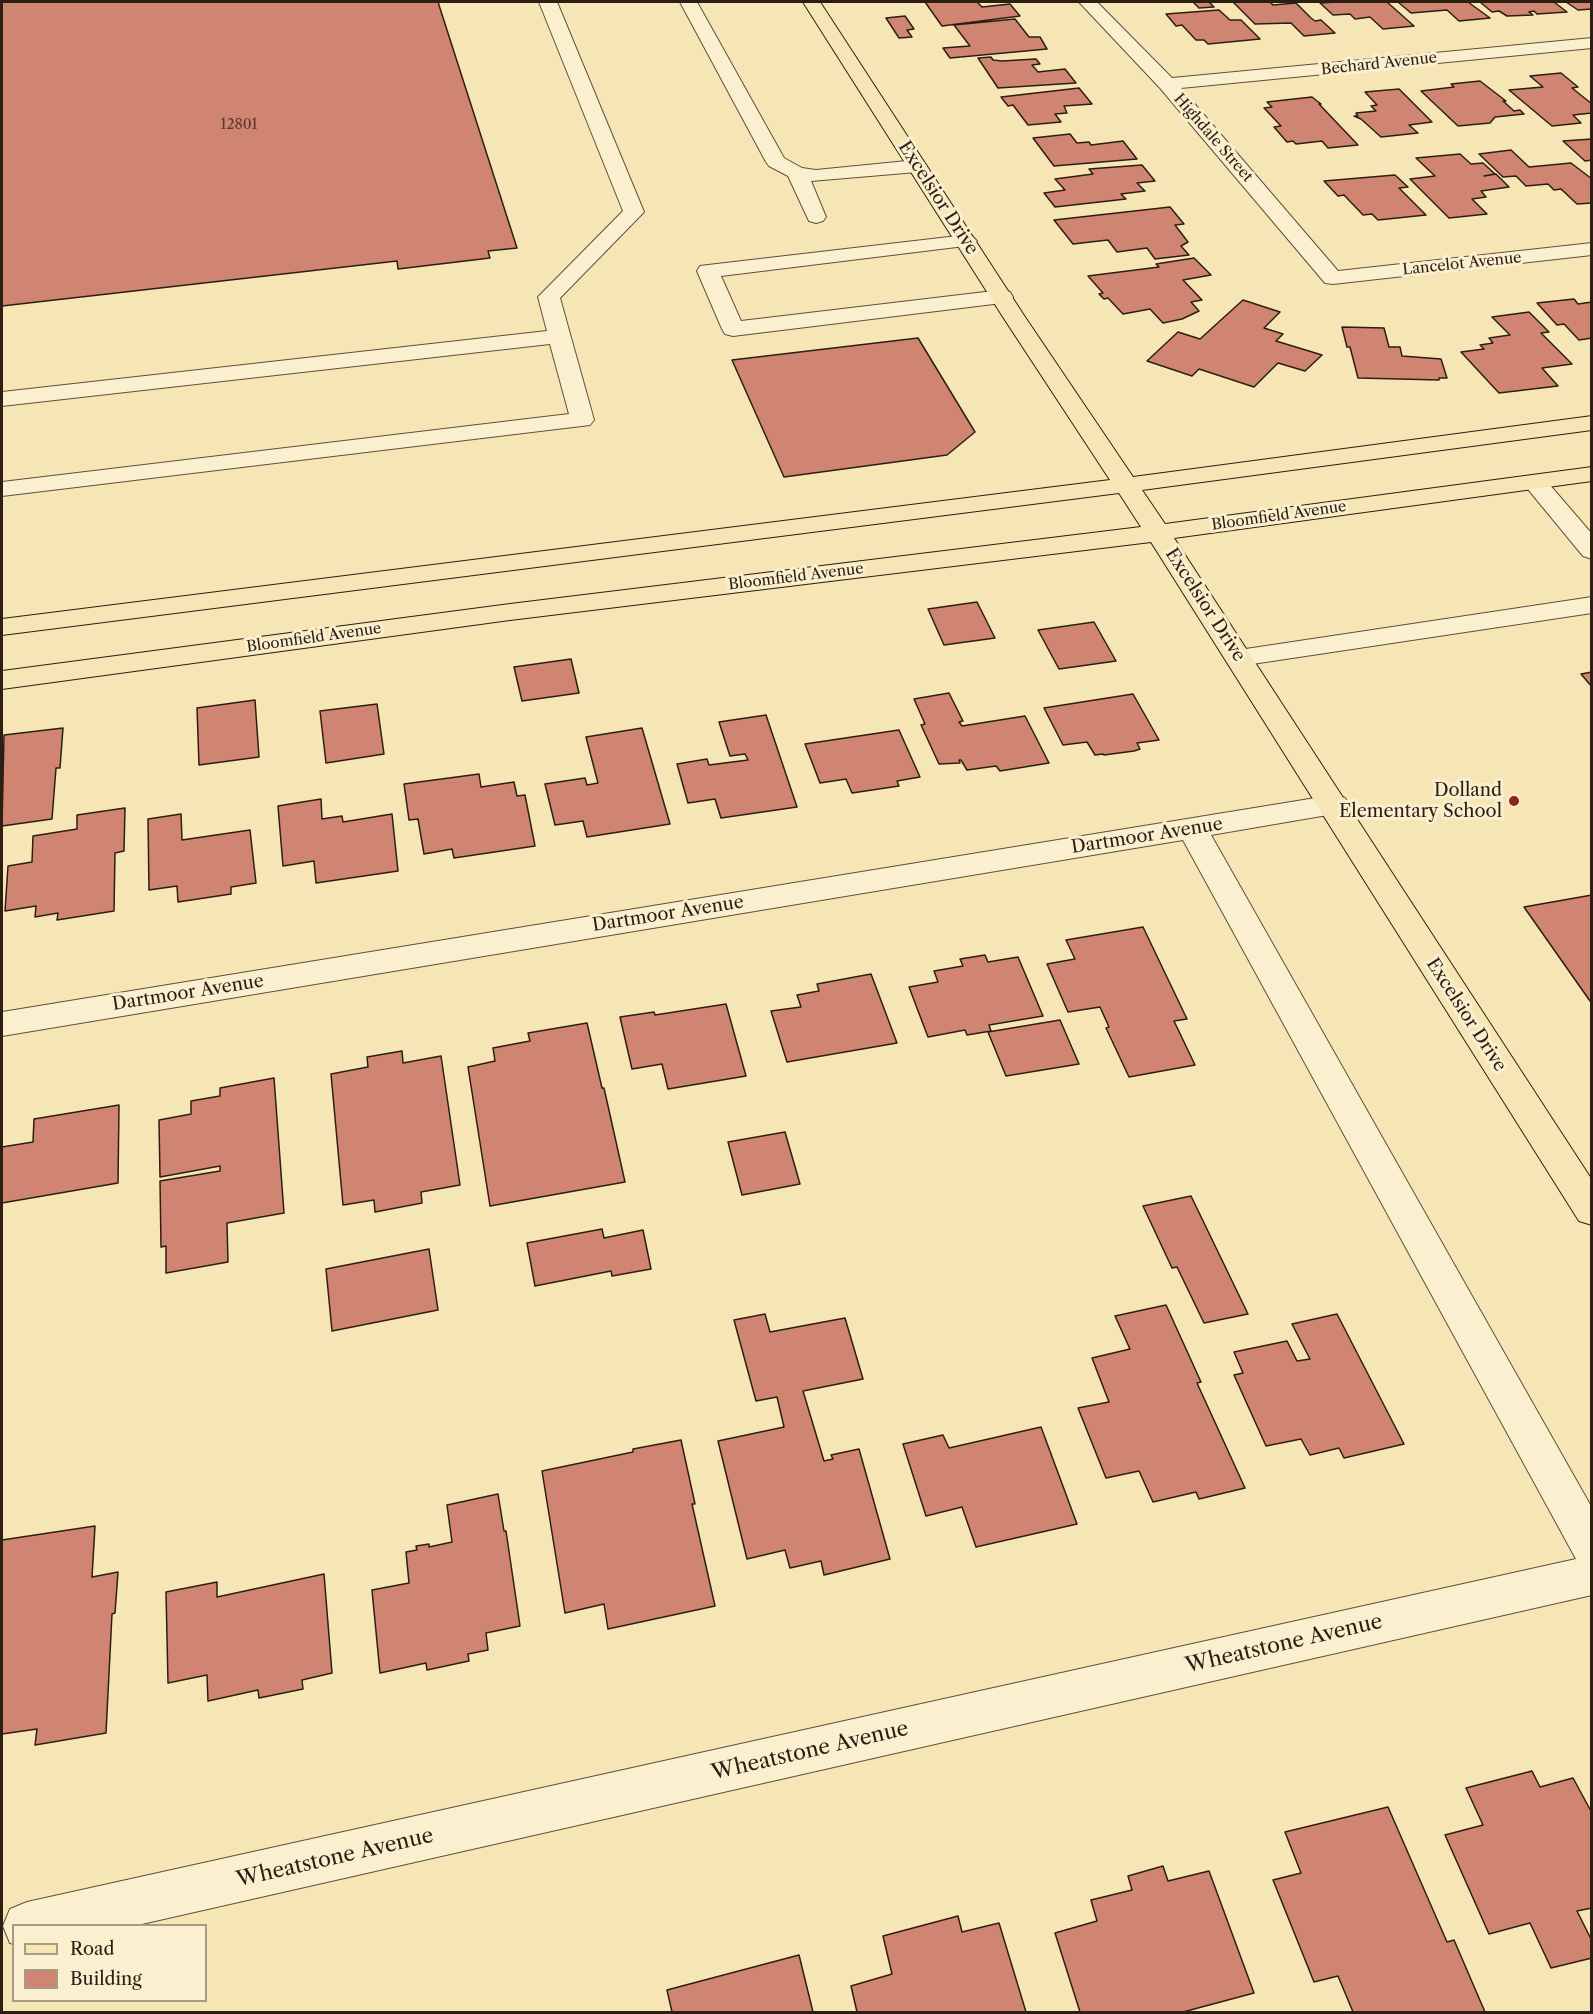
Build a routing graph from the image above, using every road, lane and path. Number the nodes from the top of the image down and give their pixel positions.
1 (548, 2) edge
2 (688, 2) edge
3 (812, 2) edge
4 (1088, 2) edge
5 (1592, 43) edge
6 (1167, 84) junction
7 (917, 166) junction
8 (796, 173) junction
9 (816, 217) dead end
10 (966, 241) junction
11 (1592, 249) edge
12 (1333, 278) joint
13 (1002, 297) junction
14 (560, 336) junction
15 (2, 399) edge
16 (1592, 423) edge
17 (1592, 474) edge
18 (1534, 482) junction
19 (1126, 485) junction
20 (2, 489) edge
21 (1158, 533) junction
22 (1592, 550) edge
23 (1592, 605) edge
24 (2, 627) edge
25 (1239, 658) junction
26 (2, 680) edge
27 (1334, 805) junction
28 (1192, 828) junction
29 (2, 1023) edge
30 (1592, 1211) edge
31 (1592, 1548) edge
32 (1592, 1575) edge
33 (36, 1924) edge

1 - 14 street
2 - 8 street
3 - 7 main road, Excelsior Drive
4 - 6 street, Highdale Street
5 - 6 street, Bechard Avenue
6 - 12 street, Highdale Street
7 - 8 street
7 - 10 main road, Excelsior Drive
8 - 9 street
10 - 13 main road, Excelsior Drive
10 - 13 street
11 - 12 street, Lancelot Avenue
13 - 19 main road, Excelsior Drive
14 - 15 street
14 - 20 street
16 - 19 main road
17 - 18 main road, Bloomfield Avenue
18 - 21 main road, Bloomfield Avenue
18 - 22 street
19 - 21 main road, Excelsior Drive
19 - 24 main road
21 - 25 main road, Excelsior Drive
21 - 26 main road, Bloomfield Avenue
23 - 25 street
25 - 27 main road, Excelsior Drive
27 - 28 street, Dartmoor Avenue
27 - 30 main road, Excelsior Drive
28 - 29 street, Dartmoor Avenue
28 - 31 street
32 - 33 street, Wheatstone Avenue

